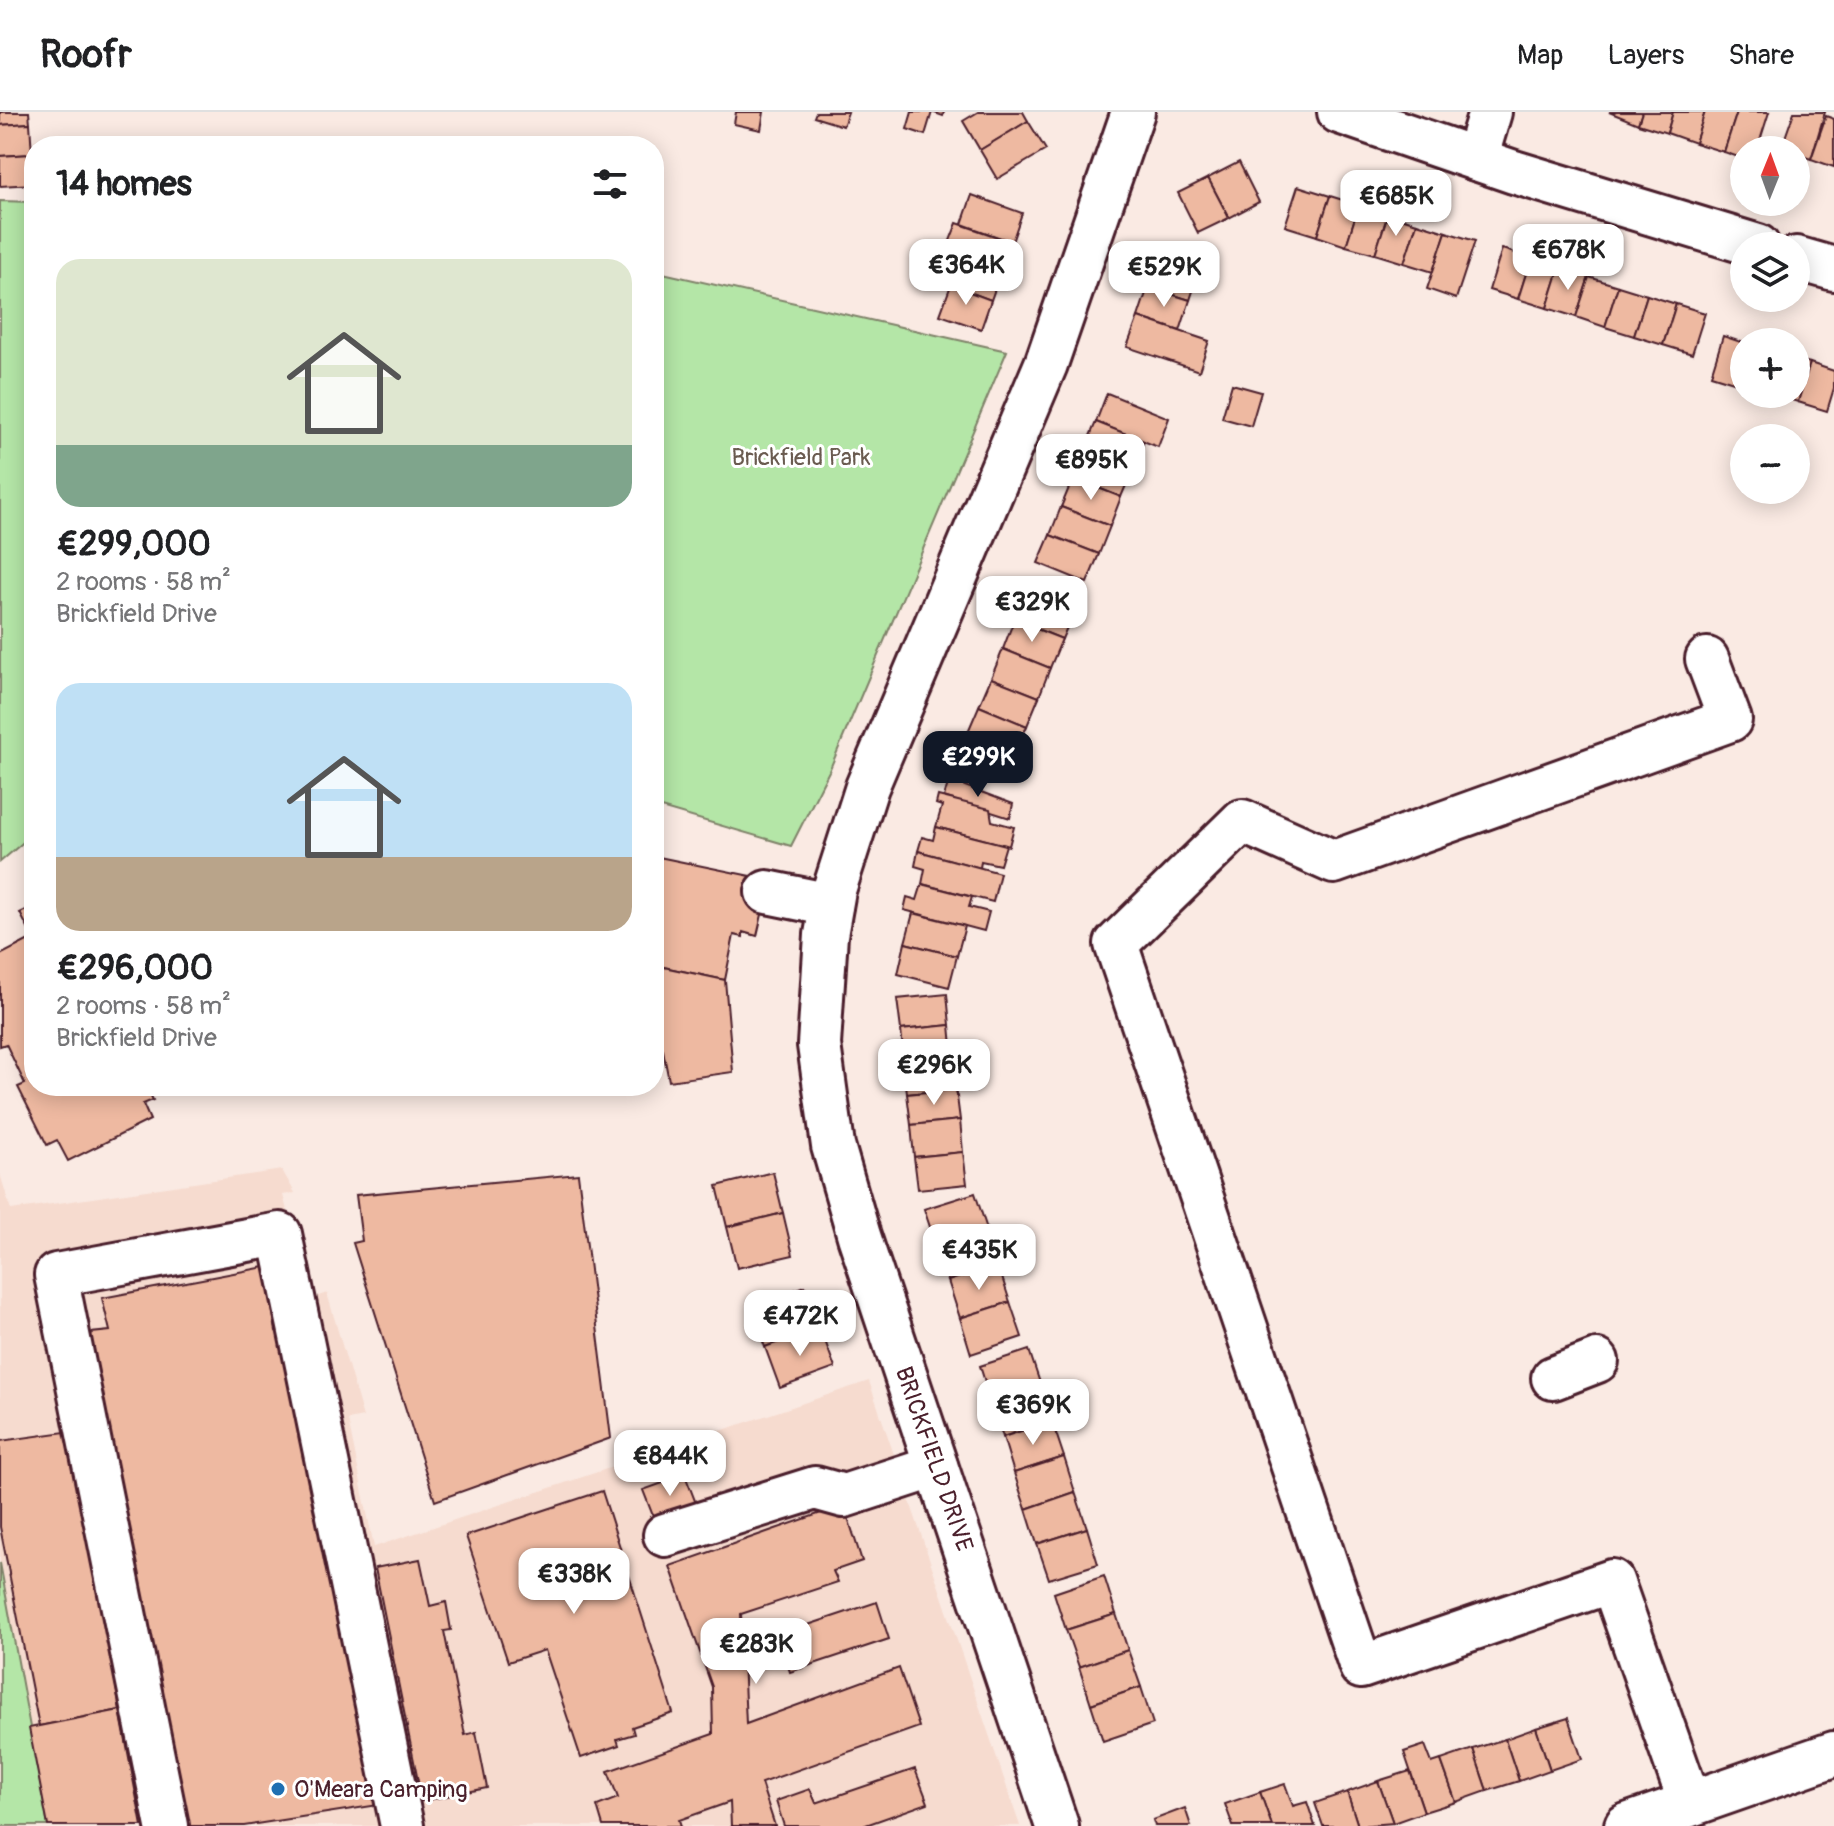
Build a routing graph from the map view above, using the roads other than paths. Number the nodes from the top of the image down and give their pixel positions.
1 (1133, 112) edge
2 (1339, 112) edge
3 (1490, 112) edge
4 (1476, 159) junction
5 (1730, 237) edge
6 (1810, 262) edge
7 (1834, 269) edge
8 (1707, 659) dead end
9 (767, 892) dead end
10 (831, 905) junction
11 (1597, 1361) dead end
12 (1553, 1378) dead end
13 (936, 1466) junction
14 (665, 1535) dead end
15 (1834, 1754) edge
16 (1683, 1813) edge
17 (167, 1826) edge
18 (402, 1826) edge
19 (1057, 1826) edge
20 (1627, 1826) edge

1 - 10 street, BRICKFIELD DRIVE
2 - 4 street
3 - 4 street
4 - 5 street
6 - 7 street
8 - 16 street
9 - 10 street
10 - 13 street, BRICKFIELD DRIVE
11 - 12 street
13 - 14 street
13 - 19 street, BRICKFIELD DRIVE
15 - 16 main road
16 - 20 main road
17 - 18 street

